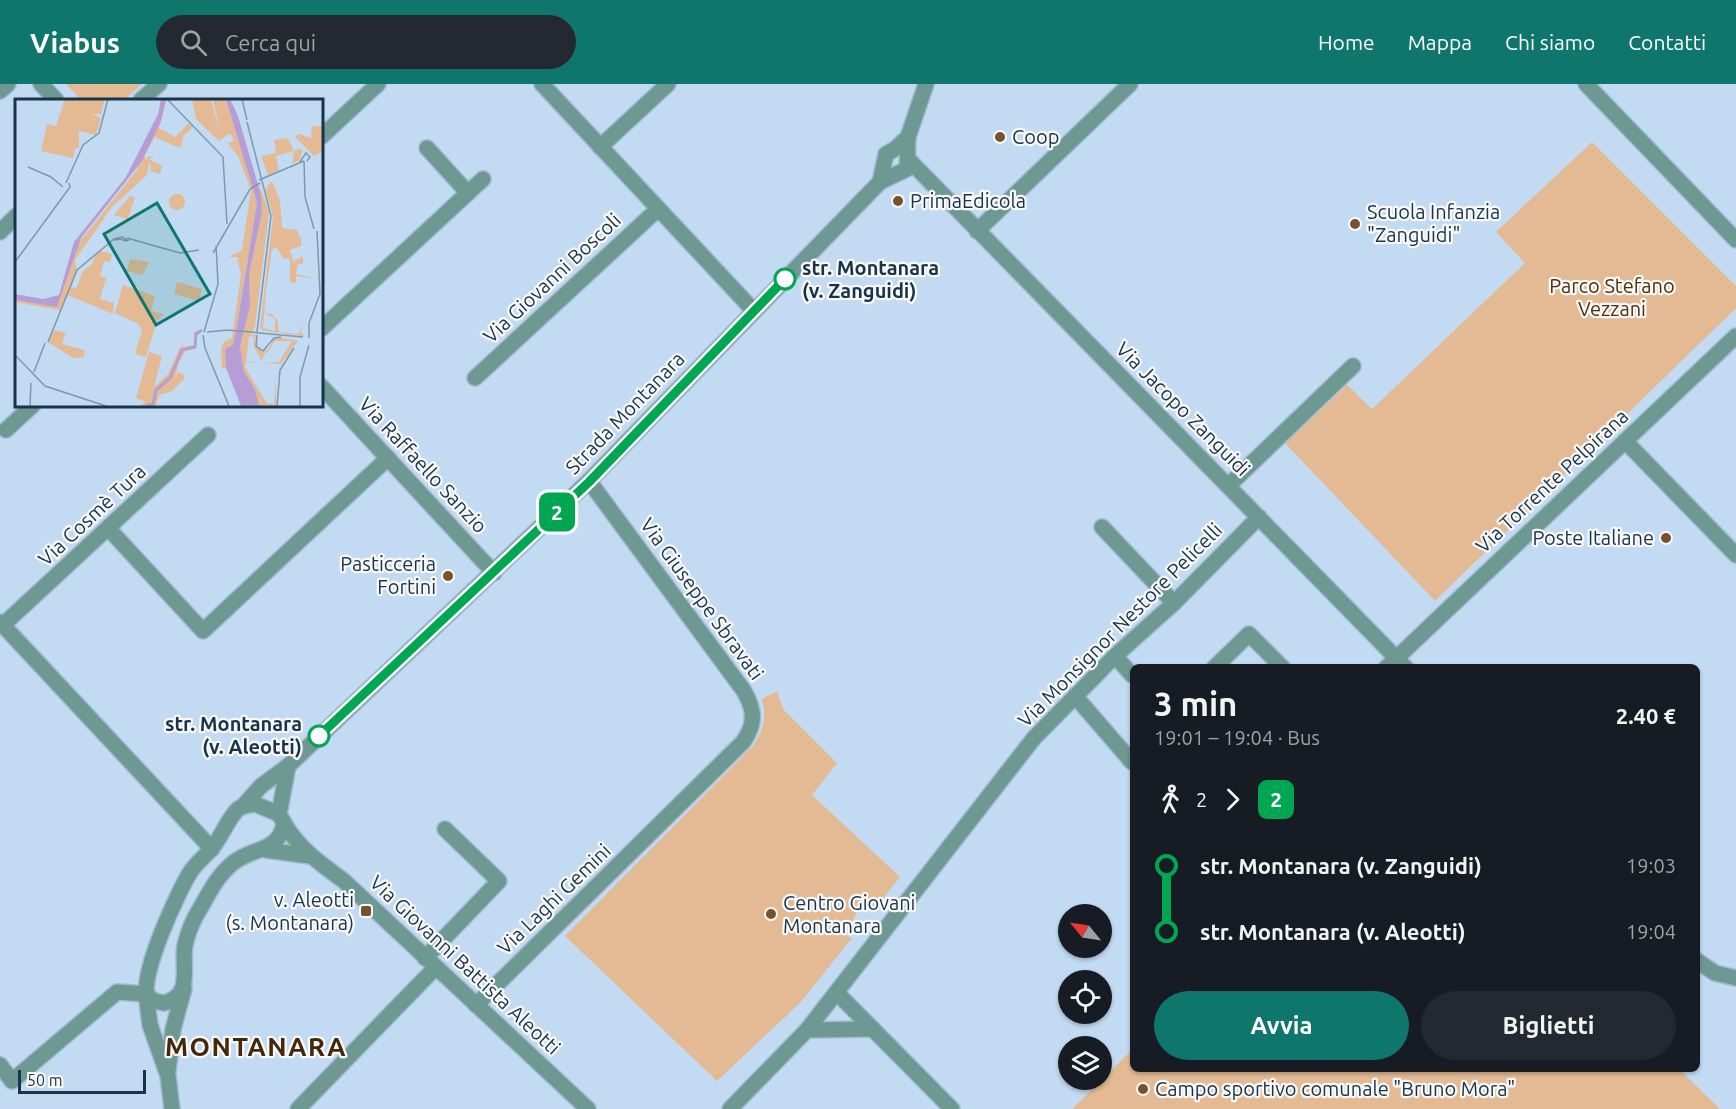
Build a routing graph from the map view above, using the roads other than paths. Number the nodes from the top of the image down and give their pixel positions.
1 (8, 84) edge
2 (41, 84) edge
3 (159, 84) edge
4 (378, 84) edge
5 (542, 84) edge
6 (669, 84) edge
7 (926, 84) edge
8 (1131, 84) edge
9 (1586, 84) edge
10 (0, 91) edge
11 (55, 99) edge
12 (142, 99) edge
13 (322, 136) edge
14 (600, 147) junction
15 (427, 148) dead end
16 (903, 154) junction
17 (888, 175) junction
18 (483, 179) dead end
19 (928, 182) junction
20 (468, 193) junction
21 (658, 209) junction
22 (15, 217) edge
23 (976, 231) junction
24 (0, 232) edge
25 (1736, 240) edge
26 (754, 311) junction
27 (322, 328) edge
28 (1736, 336) edge
29 (1353, 366) dead end
30 (475, 378) dead end
31 (322, 387) edge
32 (32, 406) edge
33 (6, 430) dead end
34 (208, 435) dead end
35 (1625, 441) junction
36 (388, 458) junction
37 (589, 482) junction
38 (1229, 485) junction
39 (1259, 517) junction
40 (1102, 527) dead end
41 (108, 528) junction
42 (1736, 555) edge
43 (495, 573) junction
44 (1174, 603) junction
45 (2, 624) edge
46 (1115, 656) junction
47 (1218, 664) edge
48 (1279, 664) edge
49 (1396, 664) edge
50 (1130, 673) edge
51 (1075, 696) junction
52 (1130, 760) edge
53 (288, 766) junction
54 (244, 805) junction
55 (281, 818) junction
56 (445, 829) dead end
57 (636, 848) joint
58 (212, 849) junction
59 (266, 850) junction
60 (310, 856) junction
61 (430, 963) junction
62 (1700, 963) edge
63 (1736, 978) edge
64 (185, 986) junction
65 (837, 993) junction
66 (146, 994) junction
67 (476, 1005) junction
68 (873, 1029) junction
69 (807, 1030) junction
70 (0, 1065) edge
71 (168, 1076) junction
72 (172, 1109) edge
73 (298, 1109) edge
74 (588, 1109) edge
75 (730, 1109) edge
76 (952, 1109) edge

1 - 10 street
2 - 11 street
3 - 12 street
4 - 13 street
5 - 14 street
6 - 14 street
7 - 16 street, Strada Montanara
8 - 23 street
9 - 25 street
14 - 21 street
15 - 20 street
16 - 17 street, Strada Montanara
16 - 17 street, Strada Montanara
16 - 19 street, Via Jacopo Zanguidi
17 - 19 street
17 - 26 street, Strada Montanara
18 - 20 street
19 - 23 street, Via Jacopo Zanguidi
20 - 27 street
21 - 26 street
21 - 30 street, Via Giovanni Boscoli
22 - 24 street
23 - 38 street, Via Jacopo Zanguidi
26 - 37 street, Strada Montanara
28 - 35 street, Via Torrente Pelpirana
29 - 38 street
31 - 36 street, Via Raffaello Sanzio
32 - 33 street
34 - 41 street, Via Cosmè Tura
35 - 42 street
35 - 49 street, Via Torrente Pelpirana
36 - 41 street
36 - 43 street, Via Raffaello Sanzio
37 - 43 street, Strada Montanara
37 - 57 street, Via Giuseppe Sbravati
38 - 39 street, Via Jacopo Zanguidi
39 - 44 street, Via Monsignor Nestore Pelicelli
39 - 49 street, Via Jacopo Zanguidi
40 - 44 street
41 - 45 street, Via Cosmè Tura
43 - 53 street, Strada Montanara
44 - 46 street, Via Monsignor Nestore Pelicelli
45 - 58 street
46 - 50 street
46 - 51 street, Via Monsignor Nestore Pelicelli
47 - 48 street
51 - 52 street
51 - 65 street, Via Monsignor Nestore Pelicelli
53 - 54 street, Strada Montanara
53 - 55 street
54 - 55 street
54 - 58 street, Strada Montanara
55 - 59 street
55 - 60 street, Via Giovanni Battista Aleotti
56 - 61 street
57 - 67 street, Via Laghi Gemini
58 - 66 street, Strada Montanara
59 - 60 street, Via Giovanni Battista Aleotti
59 - 64 street, Strada Montanara
60 - 61 street, Via Giovanni Battista Aleotti
61 - 67 street, Via Giovanni Battista Aleotti
61 - 73 street
62 - 63 street
64 - 66 street
64 - 71 street, Strada Montanara
65 - 68 street
65 - 69 street, Via Monsignor Nestore Pelicelli
66 - 70 street
66 - 71 street, Strada Montanara
67 - 74 street, Via Giovanni Battista Aleotti
68 - 69 street
68 - 76 street
69 - 75 street, Via Monsignor Nestore Pelicelli
71 - 72 street, Strada Montanara

